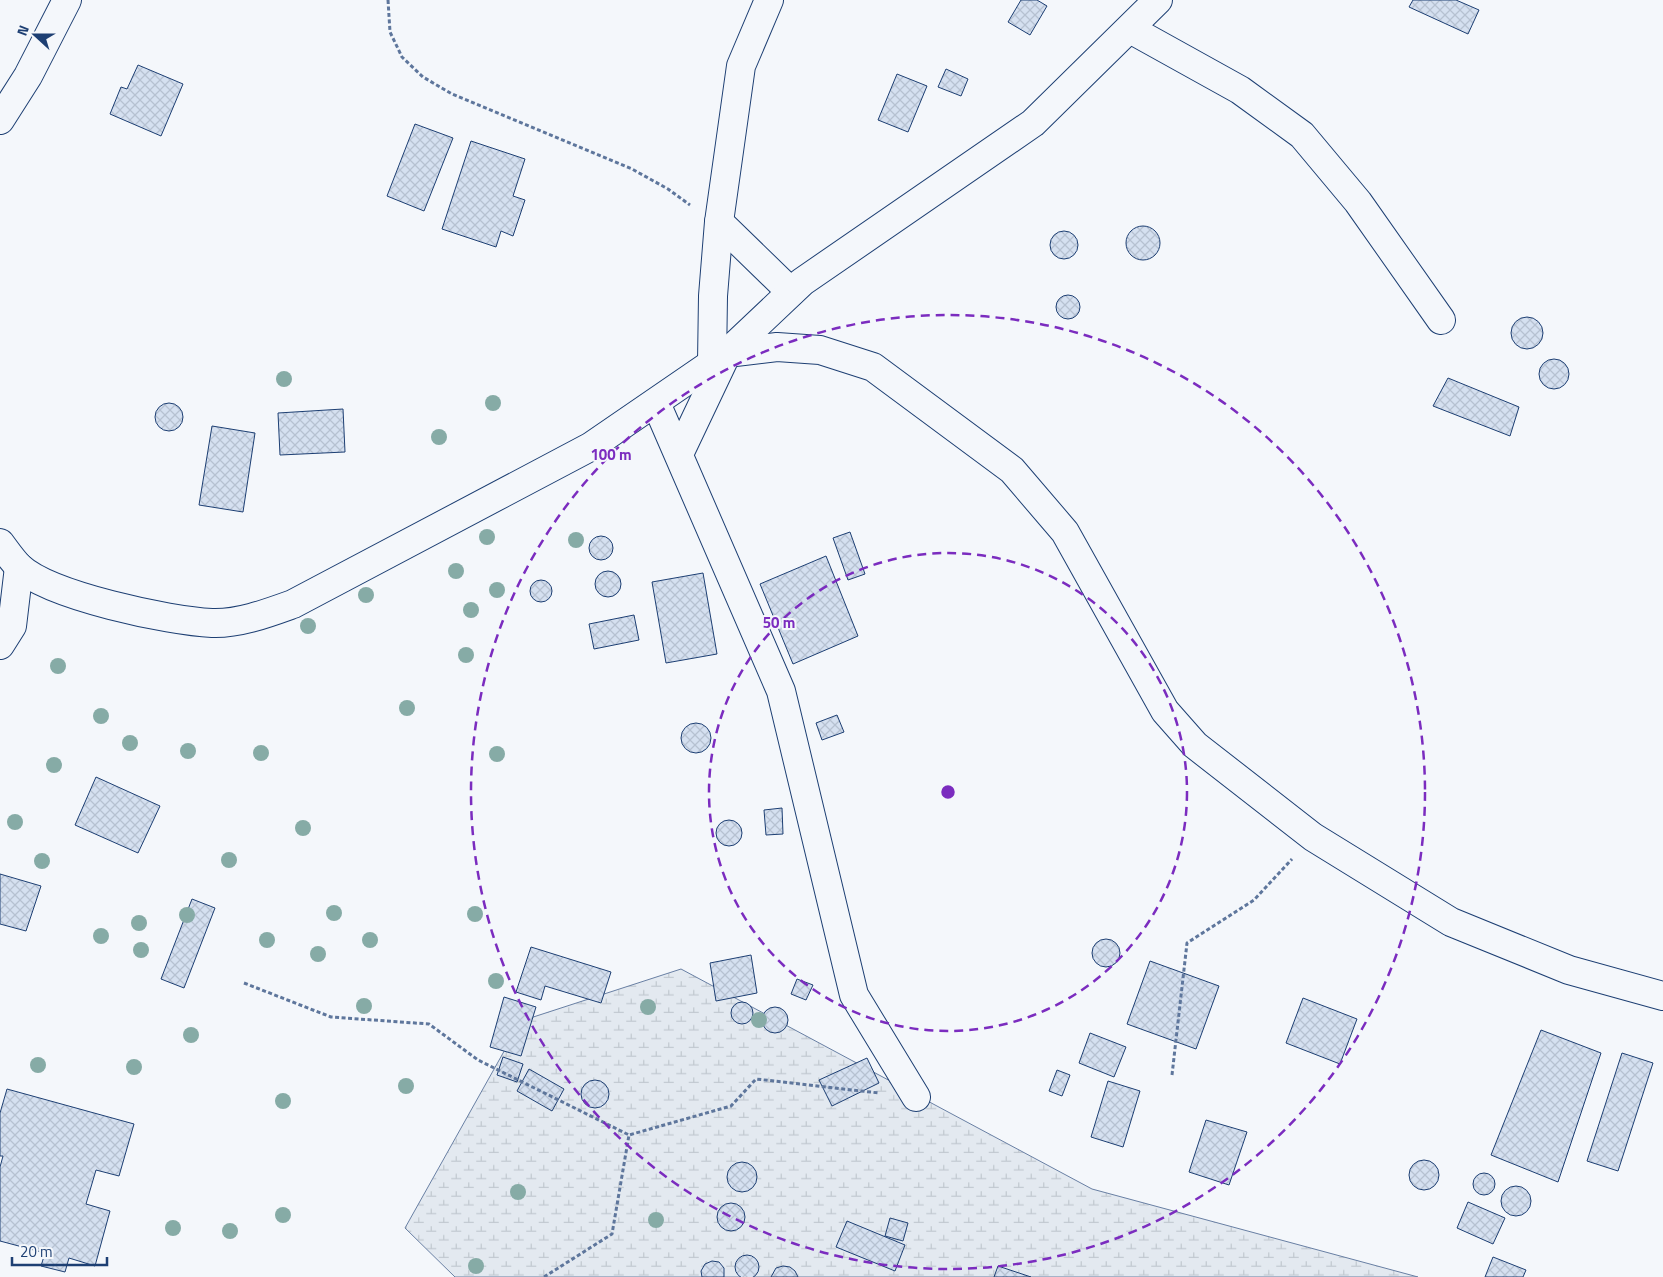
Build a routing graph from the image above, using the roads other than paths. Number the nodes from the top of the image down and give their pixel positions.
1 (67, 0) edge
2 (769, 0) edge
3 (1158, 0) edge
4 (1130, 29) junction
5 (0, 120) edge
6 (718, 222) junction
7 (791, 292) junction
8 (1441, 320) dead end
9 (720, 357) junction
10 (656, 403) junction
11 (679, 454) junction
12 (0, 543) edge
13 (19, 567) junction
14 (0, 644) edge
15 (1663, 996) edge
16 (916, 1097) road end

1 - 5 street
2 - 6 street
3 - 4 street
4 - 7 street
4 - 8 street
6 - 7 street
6 - 9 street
7 - 9 street
9 - 10 street
9 - 11 street
9 - 15 street
10 - 11 street
10 - 13 street
11 - 16 street
12 - 13 street
13 - 14 street

